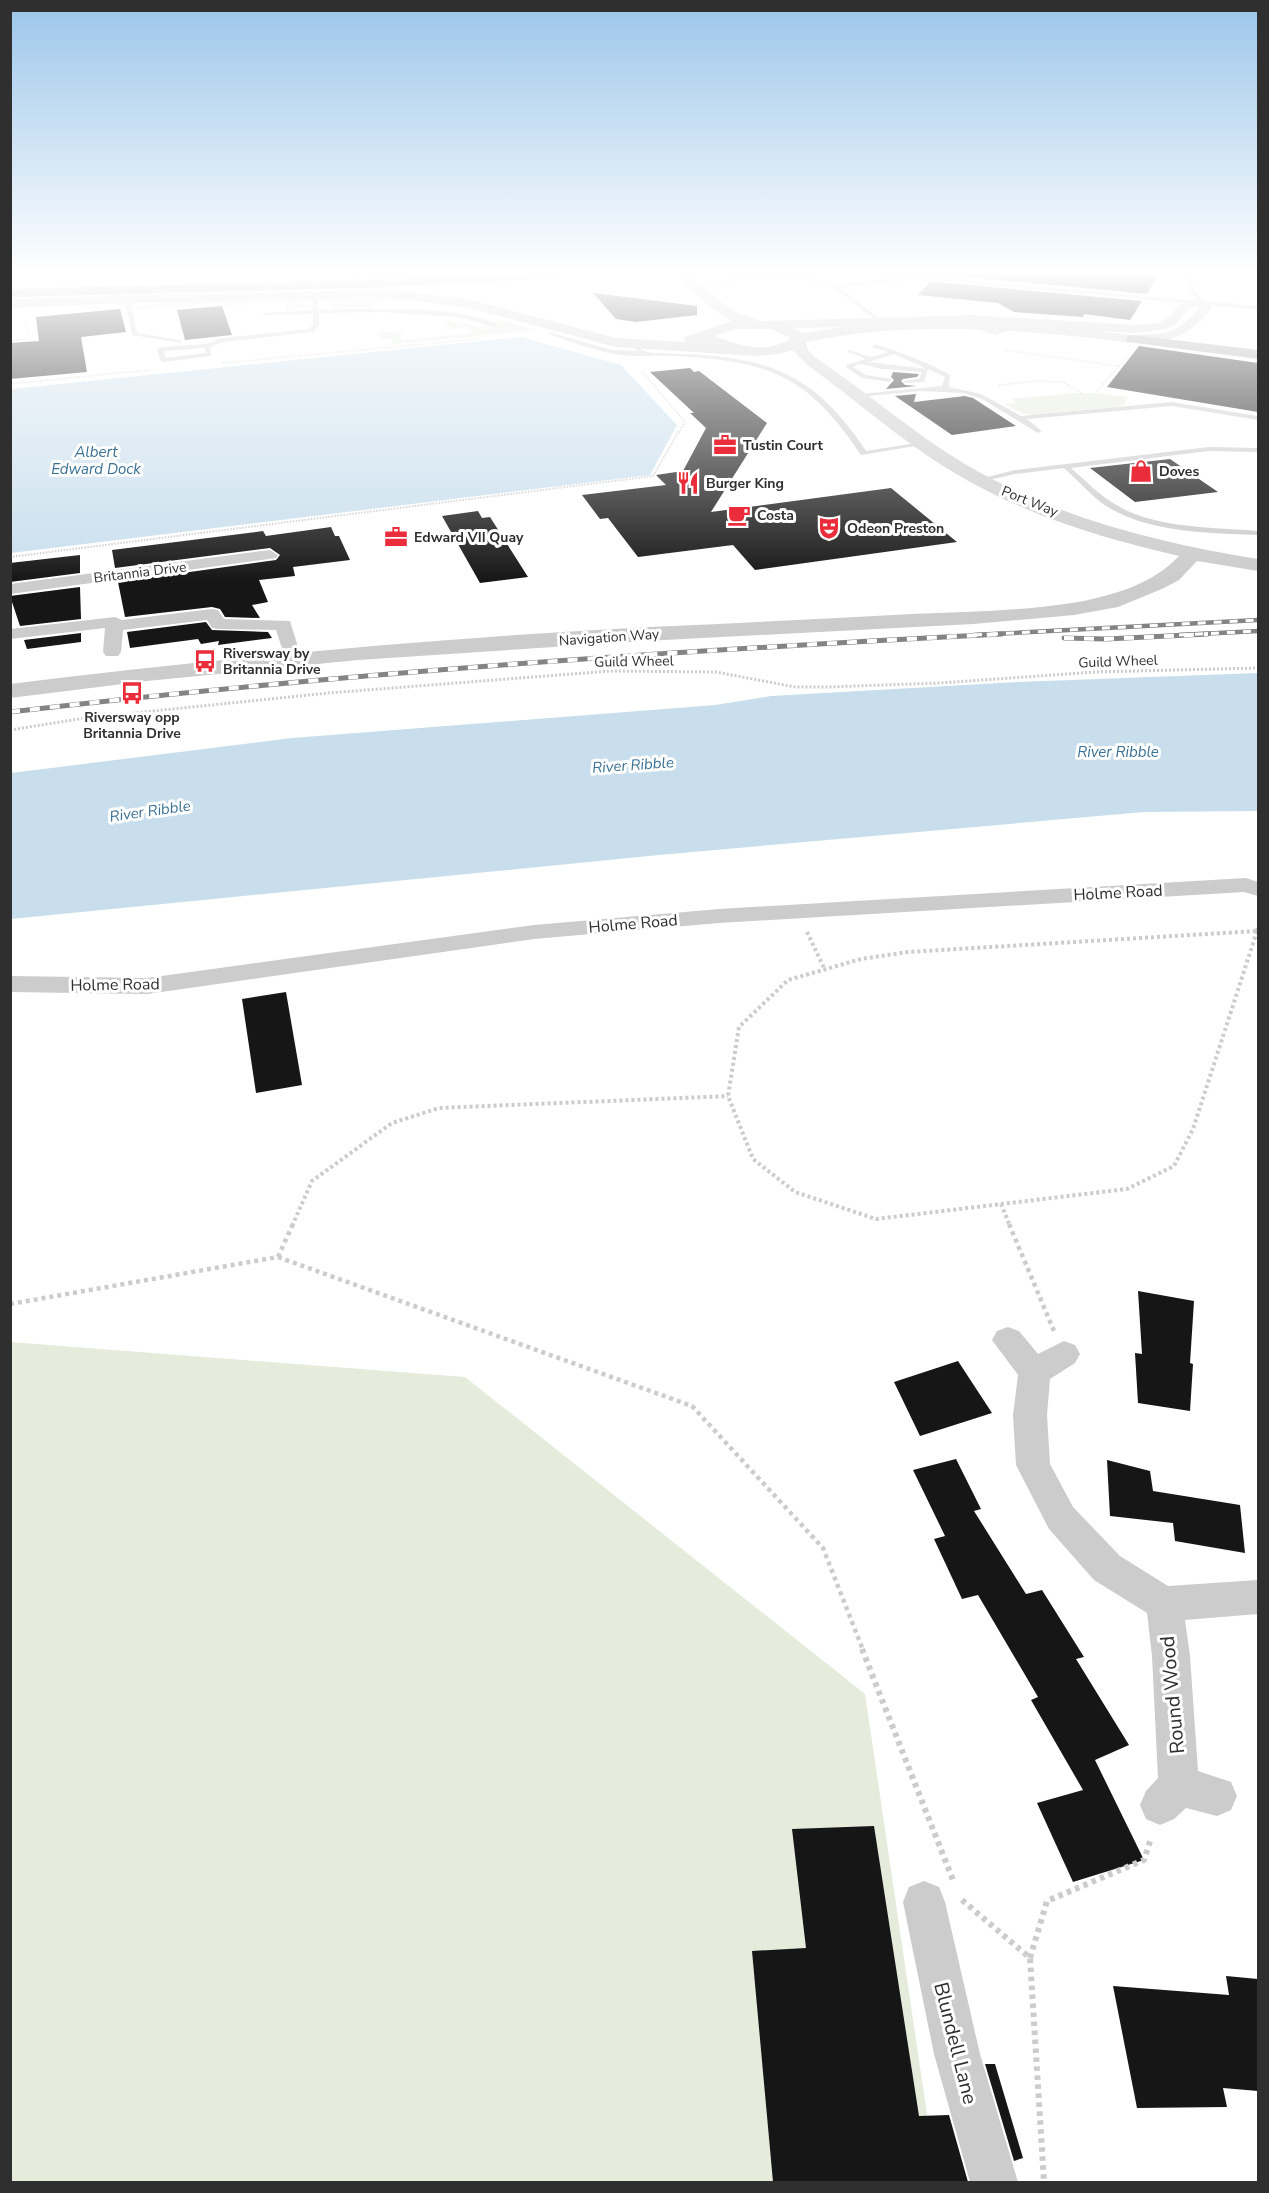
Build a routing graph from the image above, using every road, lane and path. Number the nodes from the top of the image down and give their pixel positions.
1 (88, 376) edge
2 (656, 376) edge
3 (789, 376) edge
4 (833, 376) edge
5 (863, 376) edge
6 (924, 376) edge
7 (948, 376) edge
8 (1111, 376) edge
9 (890, 380) dead end
10 (906, 381) dead end
11 (10, 384) edge
12 (947, 386) junction
13 (861, 396) junction
14 (1020, 418) junction
15 (1258, 418) edge
16 (1038, 431) dead end
17 (923, 444) junction
18 (1258, 450) edge
19 (1064, 465) junction
20 (980, 480) junction
21 (1258, 533) edge
22 (1193, 553) junction
23 (270, 555) dead end
24 (10, 557) edge
25 (1258, 565) edge
26 (10, 589) edge
27 (115, 626) junction
28 (10, 634) edge
29 (289, 647) dead end
30 (112, 652) dead end
31 (1258, 668) edge
32 (10, 691) edge
33 (10, 730) edge
34 (1258, 889) edge
35 (798, 912) junction
36 (1258, 930) edge
37 (825, 970) junction
38 (10, 984) edge
39 (728, 1096) junction
40 (1001, 1204) junction
41 (278, 1257) junction
42 (10, 1304) edge
43 (1008, 1340) dead end
44 (1064, 1354) joint
45 (1034, 1372) junction
46 (1258, 1597) edge
47 (1164, 1604) junction
48 (1170, 1795) junction
49 (1217, 1796) dead end
50 (924, 1902) dead end
51 (1030, 1958) junction
52 (994, 2182) edge
53 (1044, 2182) edge

1 - 11 path
2 - 24 path
3 - 17 lane
4 - 13 street, Port Way
5 - 9 lane
6 - 10 lane
7 - 12 lane
8 - 12 path
12 - 13 lane
12 - 14 lane
13 - 17 street, Port Way
14 - 15 lane
14 - 16 lane
17 - 20 street, Port Way
18 - 19 lane
19 - 20 lane
19 - 21 lane
20 - 22 street, Port Way
22 - 25 street, Port Way
22 - 32 street, Navigation Way
23 - 26 street, Britannia Drive
27 - 28 street
27 - 29 street
27 - 30 street
31 - 33 path, Guild Wheel
34 - 35 street, Holme Road
35 - 37 path
35 - 38 street, Holme Road
36 - 37 path
36 - 40 path
37 - 39 path
39 - 40 path
39 - 41 path
40 - 44 path
41 - 42 path
41 - 51 path
43 - 45 street
44 - 45 street
45 - 47 street
46 - 47 street
47 - 48 street, Round Wood
48 - 49 street
48 - 51 path
50 - 52 street, Blundell Lane
51 - 53 path

